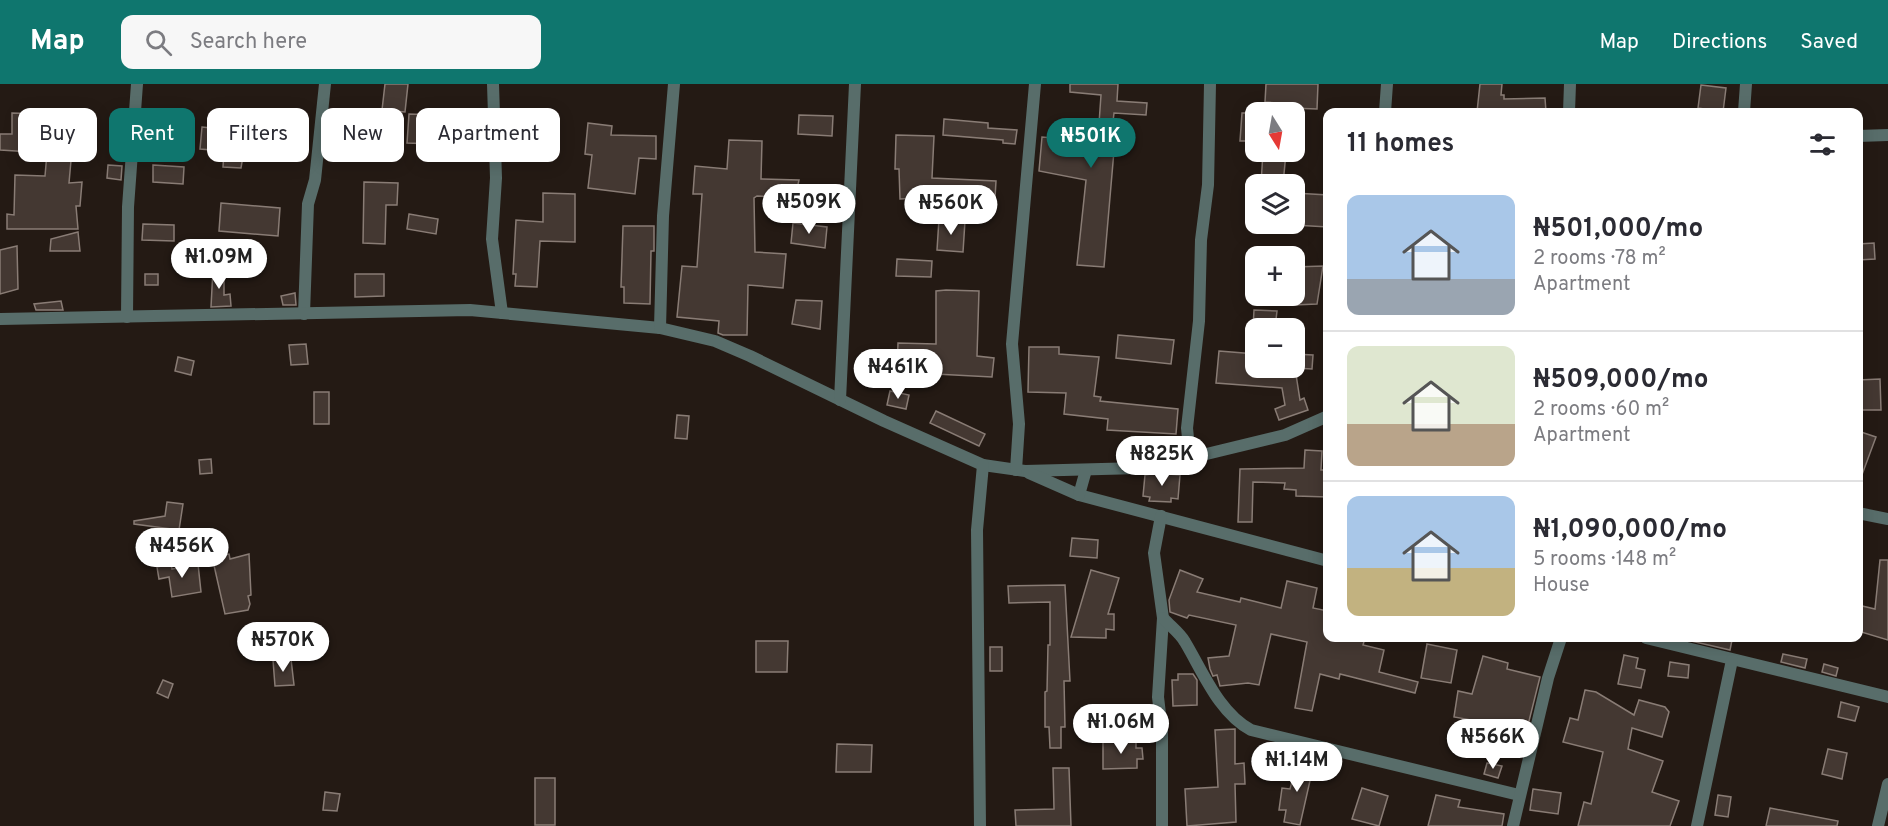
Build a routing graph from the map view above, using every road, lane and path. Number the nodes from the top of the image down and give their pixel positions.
1 (137, 84) edge
2 (325, 84) edge
3 (493, 84) edge
4 (674, 84) edge
5 (855, 84) edge
6 (1035, 84) edge
7 (1210, 84) edge
8 (1388, 84) edge
9 (1570, 84) edge
10 (1746, 84) edge
11 (1385, 108) edge
12 (1569, 108) edge
13 (1744, 108) edge
14 (1888, 135) edge
15 (1863, 136) edge
16 (502, 313) junction
17 (304, 314) junction
18 (127, 317) junction
19 (0, 319) edge
20 (660, 328) junction
21 (840, 400) junction
22 (1323, 418) edge
23 (1190, 458) junction
24 (983, 465) junction
25 (1020, 470) junction
26 (1086, 470) junction
27 (1079, 495) junction
28 (1863, 514) edge
29 (1161, 516) junction
30 (1888, 519) edge
31 (1323, 560) edge
32 (1162, 618) junction
33 (1560, 642) edge
34 (1662, 642) edge
35 (1732, 660) junction
36 (1888, 697) edge
37 (1888, 784) edge
38 (1519, 795) junction
39 (980, 826) edge
40 (1162, 826) edge
41 (1513, 826) edge
42 (1697, 826) edge
43 (1878, 826) edge

1 - 18 street
2 - 17 street
3 - 16 street
4 - 20 street
5 - 21 street
6 - 25 street
7 - 23 street
8 - 11 street
9 - 12 street
10 - 13 street
14 - 15 street
16 - 17 street
16 - 20 street
17 - 18 street
18 - 19 street
20 - 21 street
21 - 24 street
22 - 23 street
23 - 26 street
24 - 25 street
24 - 39 street
25 - 26 street
25 - 27 street
26 - 27 street
27 - 29 street
28 - 30 street
29 - 31 street
29 - 32 street
32 - 38 street
32 - 40 street
33 - 38 street
34 - 35 street
35 - 36 street
35 - 42 street
37 - 43 street
38 - 41 street

